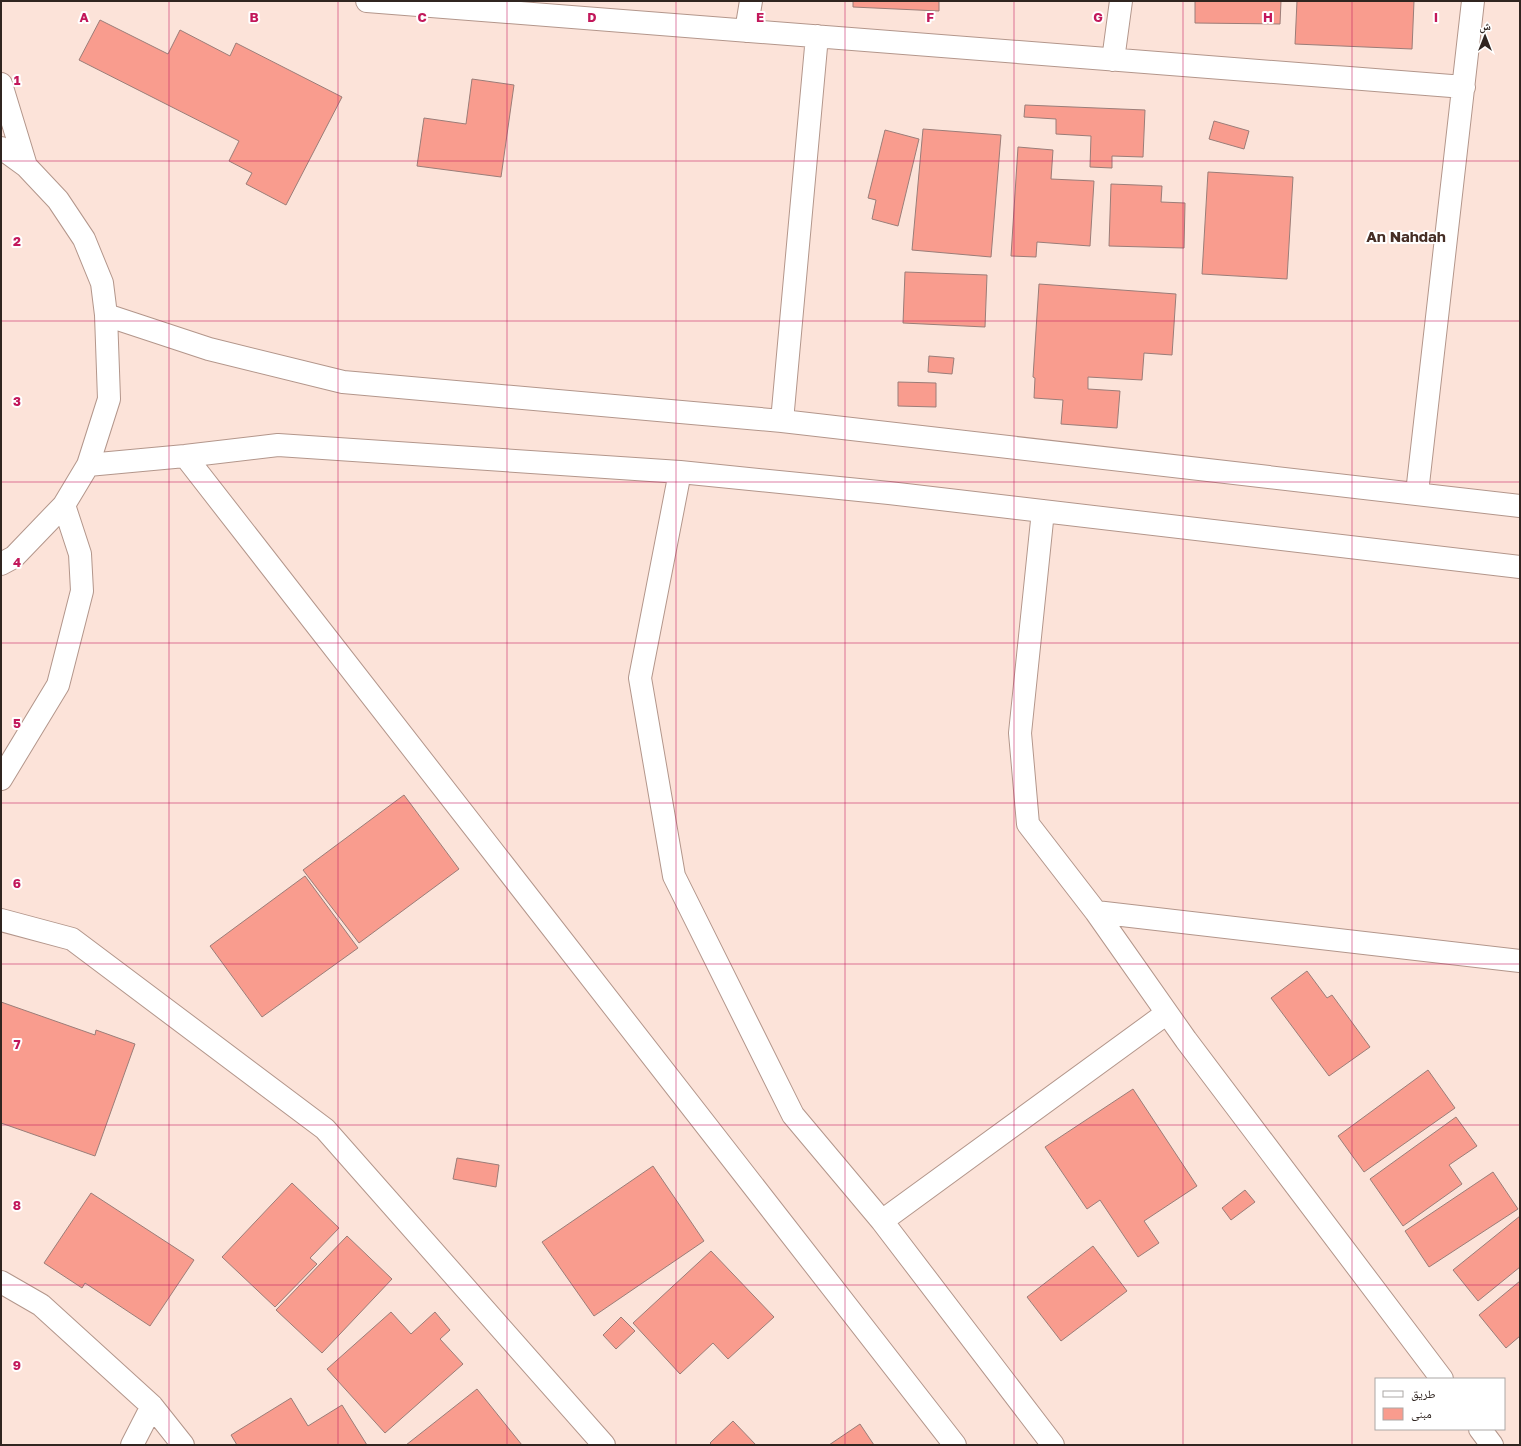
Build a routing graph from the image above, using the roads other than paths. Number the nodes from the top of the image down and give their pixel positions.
1 (367, 1) edge
2 (751, 1) edge
3 (1121, 1) edge
4 (1473, 1) edge
5 (502, 7) edge
6 (746, 31) junction
7 (817, 36) junction
8 (1113, 60) junction
9 (1, 84) edge
10 (1464, 87) junction
11 (1, 148) edge
12 (26, 166) junction
13 (106, 315) junction
14 (782, 421) junction
15 (185, 456) junction
16 (88, 465) junction
17 (680, 472) junction
18 (1417, 493) junction
19 (64, 506) junction
20 (1520, 506) edge
21 (1043, 511) junction
22 (1, 564) edge
23 (1520, 567) edge
24 (1, 779) edge
25 (1096, 912) junction
26 (1, 920) edge
27 (1520, 961) edge
28 (1167, 1013) junction
29 (882, 1220) junction
30 (1, 1282) edge
31 (1441, 1378) edge
32 (152, 1406) junction
33 (1481, 1430) edge
34 (132, 1445) edge
35 (183, 1445) edge
36 (604, 1445) edge
37 (954, 1445) edge
38 (1053, 1445) edge
39 (1492, 1445) edge

1 - 5 street
2 - 6 street
3 - 8 street
4 - 10 street
5 - 6 street
6 - 7 street
7 - 8 street
7 - 14 street
8 - 10 street
9 - 12 street
10 - 18 street
11 - 12 street
12 - 13 street
13 - 14 street
13 - 16 street
14 - 18 street
15 - 16 street
15 - 17 street
15 - 37 street
16 - 19 street
17 - 21 street
17 - 29 street
18 - 20 street
19 - 22 street
19 - 24 street
21 - 23 street
21 - 25 street
25 - 27 street
25 - 28 street
26 - 36 street
28 - 29 street
28 - 31 street
29 - 38 street
30 - 32 street
32 - 34 street
32 - 35 street
33 - 39 street

